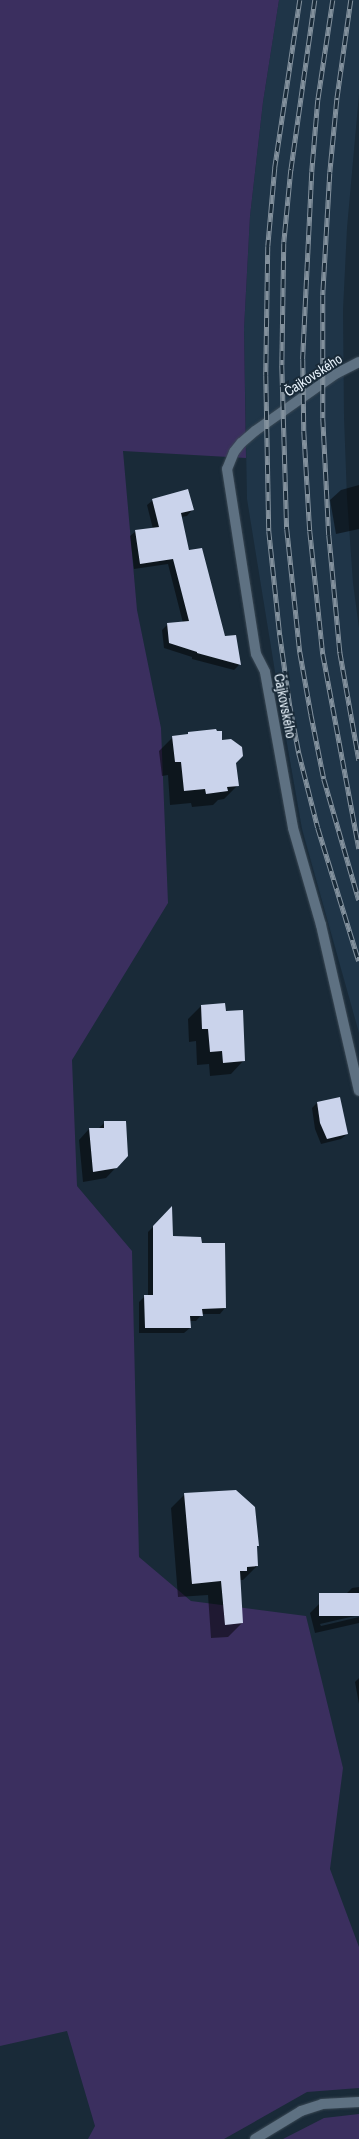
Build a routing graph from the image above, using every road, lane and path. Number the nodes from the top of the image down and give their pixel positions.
1 (359, 362) edge
2 (359, 1091) edge
3 (359, 2102) edge
4 (255, 2139) edge

1 - 2 street, Čajkovského
3 - 4 street

